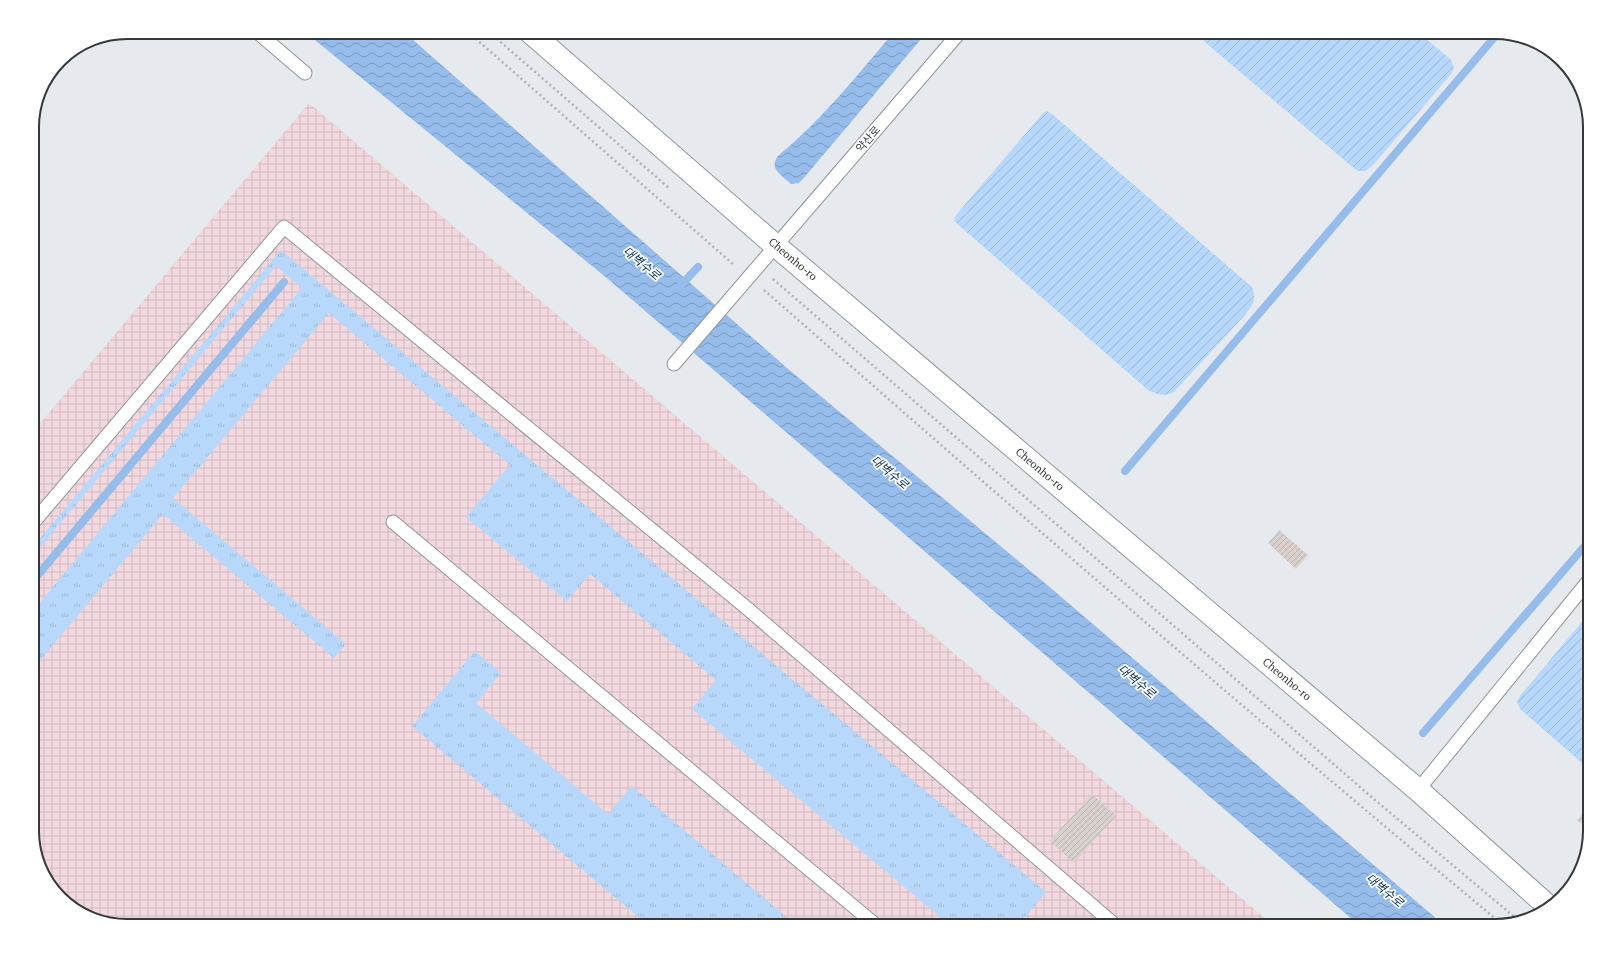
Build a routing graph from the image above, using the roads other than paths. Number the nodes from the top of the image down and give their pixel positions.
1 (265, 39) edge
2 (538, 39) edge
3 (954, 39) edge
4 (305, 73) dead end
5 (776, 246) junction
6 (674, 364) dead end
7 (39, 516) edge
8 (393, 522) dead end
9 (1583, 588) edge
10 (1418, 790) junction
11 (1545, 903) edge
12 (869, 919) edge
13 (1108, 919) edge

1 - 4 lane
2 - 5 street, Cheonho-ro
3 - 5 lane, 약산로
5 - 6 lane, 약산로
5 - 10 street, Cheonho-ro
7 - 13 lane
8 - 12 lane
9 - 10 lane
10 - 11 street, Cheonho-ro

